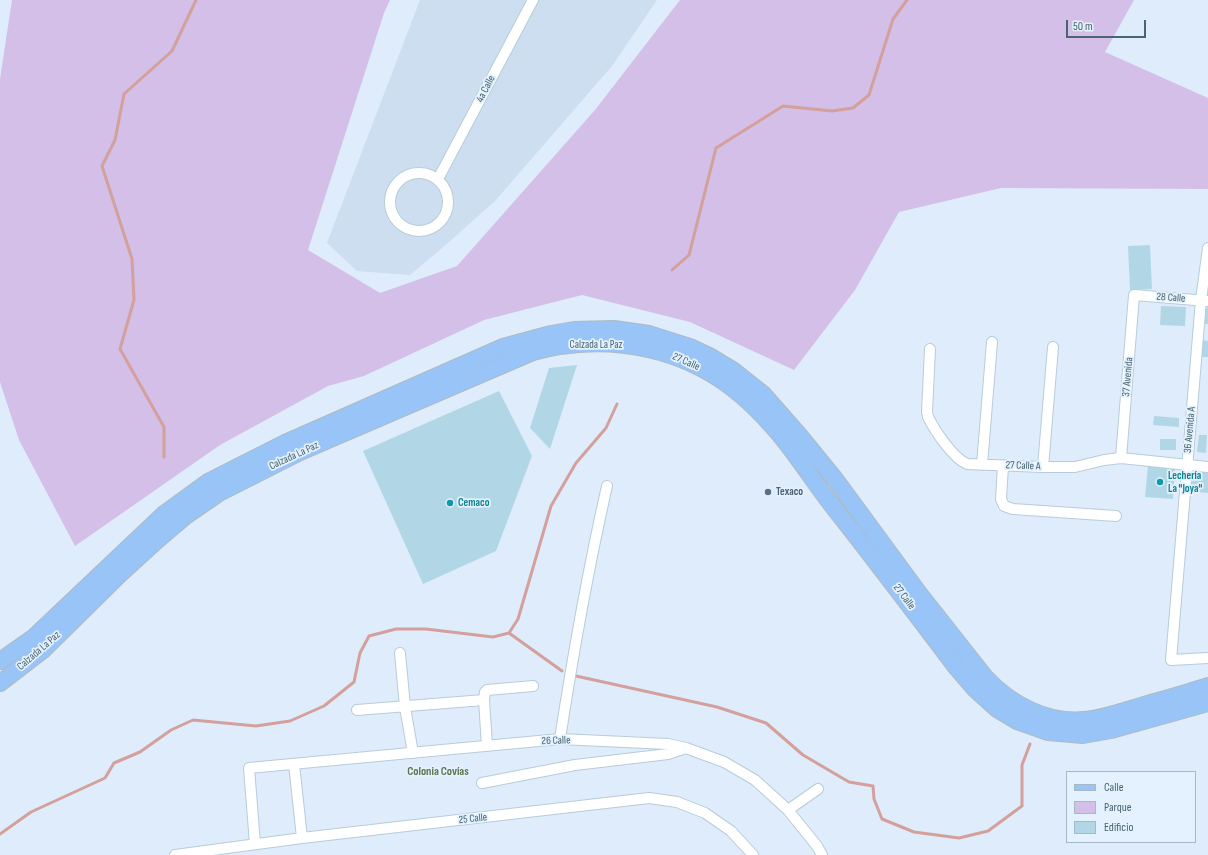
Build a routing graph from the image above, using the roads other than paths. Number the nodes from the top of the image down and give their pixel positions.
1 (533, 0) edge
2 (438, 179) junction
3 (1208, 248) edge
4 (1134, 295) joint
5 (1204, 300) edge
6 (648, 341) junction
7 (992, 342) dead end
8 (1053, 347) dead end
9 (930, 349) dead end
10 (1121, 458) junction
11 (982, 465) junction
12 (1003, 466) junction
13 (1187, 466) junction
14 (1043, 467) junction
15 (1208, 467) edge
16 (607, 486) dead end
17 (1116, 516) dead end
18 (400, 653) dead end
19 (1208, 658) edge
20 (0, 661) edge
21 (0, 683) edge
22 (533, 686) dead end
23 (1208, 686) edge
24 (484, 700) junction
25 (1208, 703) edge
26 (405, 707) junction
27 (357, 710) dead end
28 (560, 739) junction
29 (487, 746) junction
30 (686, 748) junction
31 (413, 753) junction
32 (294, 764) junction
33 (482, 783) dead end
34 (818, 789) dead end
35 (788, 810) junction
36 (302, 838) junction
37 (254, 844) junction
38 (175, 855) edge
39 (753, 855) edge
40 (822, 855) edge

1 - 2 street, 4a Calle
2 - 2 street
3 - 5 street, 36 Avenida A
4 - 5 street, 28 Calle
4 - 10 street, 37 Avenida
5 - 13 street, 36 Avenida A
6 - 20 main road, Calzada La Paz
6 - 21 main road, Calzada La Paz
6 - 23 main road, 27 Calle
6 - 25 main road, 27 Calle
7 - 11 street
8 - 14 street
9 - 11 street, 27 Calle A
10 - 13 street, 27 Calle A
10 - 14 street, 27 Calle A
11 - 12 street, 27 Calle A
12 - 14 street, 27 Calle A
12 - 17 street
13 - 15 street, 27 Calle A
13 - 19 street, 36 Avenida A
16 - 28 street
18 - 26 street
22 - 24 street
24 - 26 street
24 - 29 street
26 - 27 street
26 - 31 street
28 - 29 street, 26 Calle
28 - 30 street, 26 Calle
29 - 31 street, 26 Calle
30 - 33 street
30 - 35 street, 26 Calle
31 - 32 street, 26 Calle
32 - 36 street
32 - 37 street, 26 Calle
34 - 35 street
35 - 40 street, 26 Calle
36 - 37 street, 25 Calle
36 - 39 street, 25 Calle
37 - 38 street, 25 Calle

